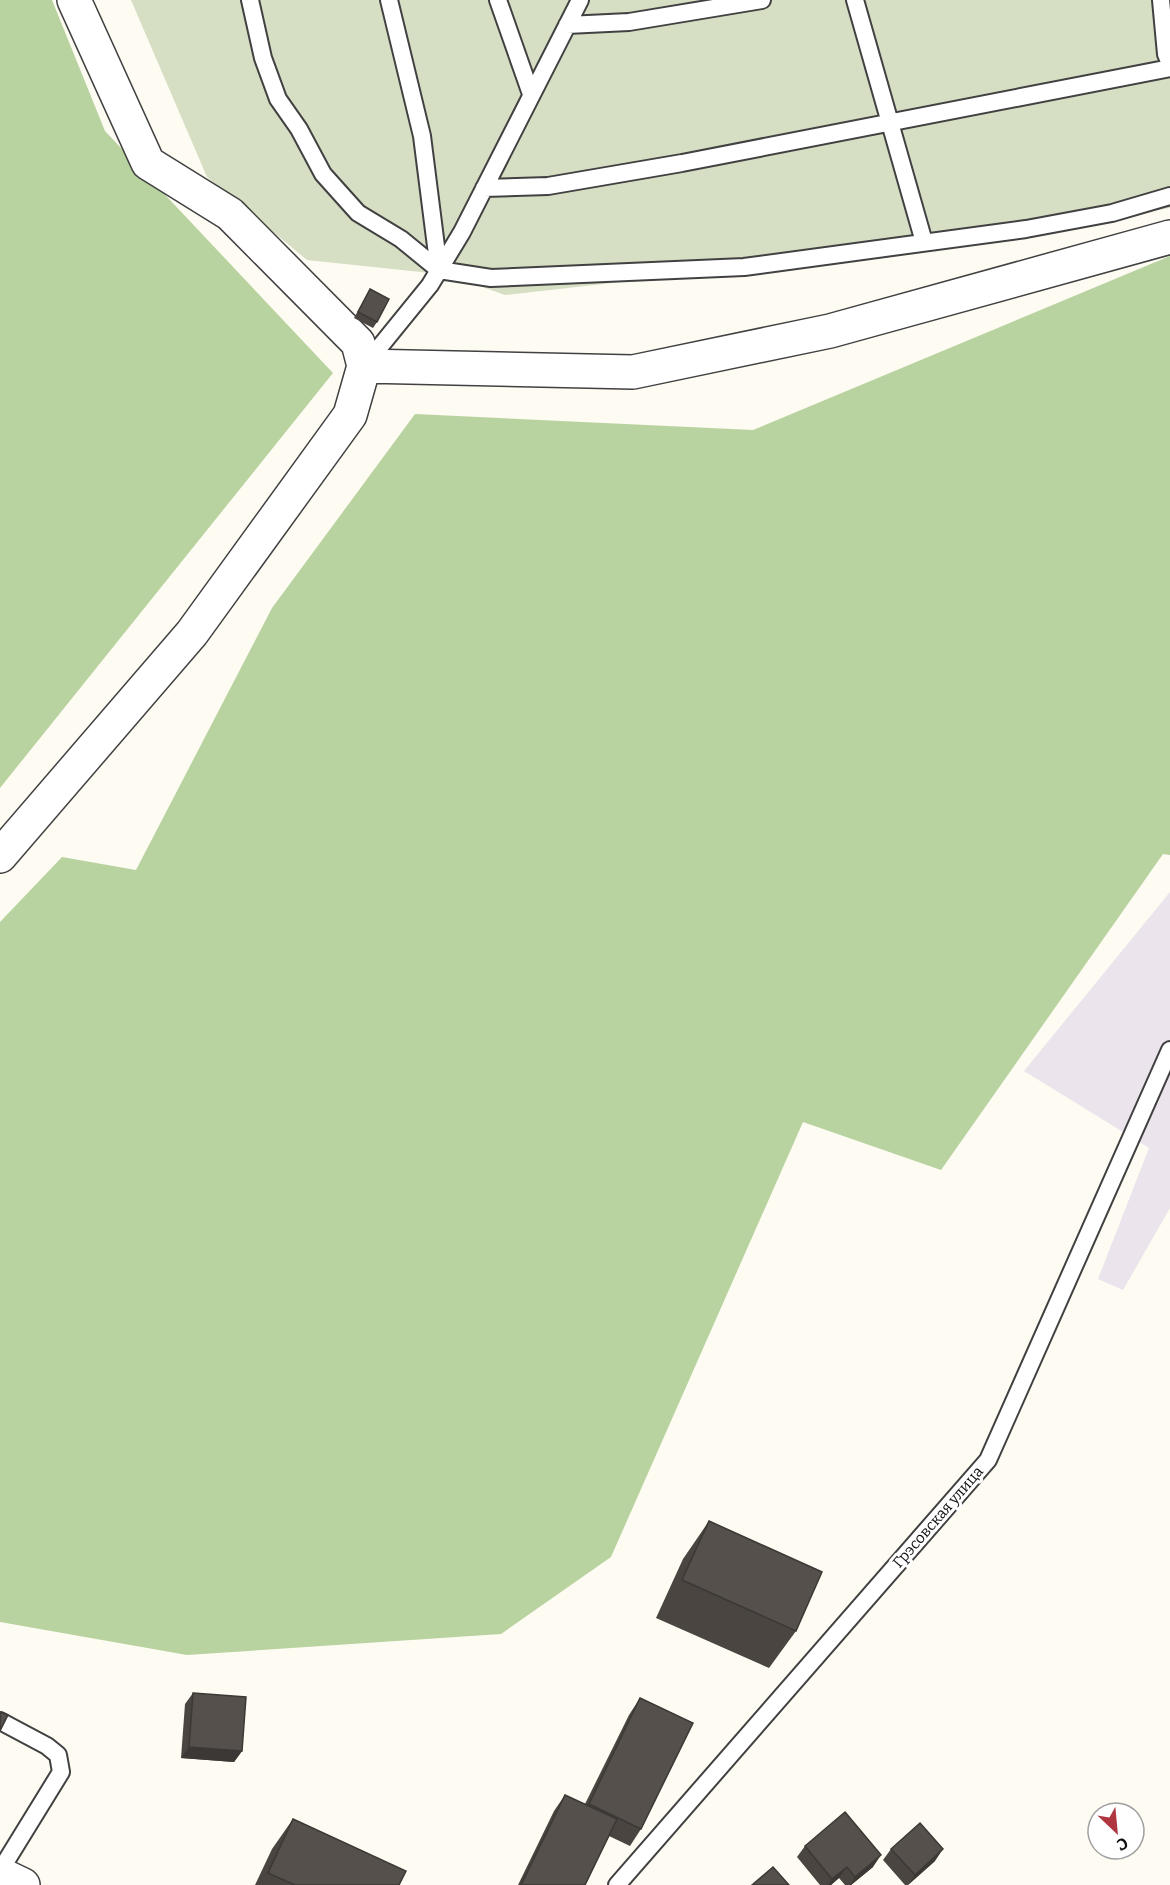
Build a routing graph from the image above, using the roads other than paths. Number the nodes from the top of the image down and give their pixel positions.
1 (74, 0) edge
2 (250, 0) edge
3 (389, 0) edge
4 (498, 0) edge
5 (580, 0) edge
6 (762, 0) edge
7 (855, 0) edge
8 (1161, 0) edge
9 (567, 25) junction
10 (1170, 66) edge
11 (531, 94) junction
12 (889, 124) junction
13 (484, 188) junction
14 (1170, 196) edge
15 (1170, 237) edge
16 (924, 243) junction
17 (439, 270) junction
18 (364, 366) junction
19 (0, 856) edge
20 (1170, 1050) edge
21 (0, 1721) edge
22 (0, 1872) edge
23 (23, 1885) edge
24 (617, 1885) edge

1 - 18 street
2 - 17 lane
3 - 17 lane
4 - 11 lane
5 - 9 lane
6 - 9 lane
7 - 12 lane
8 - 10 lane
9 - 11 lane
10 - 12 lane
11 - 13 lane
12 - 13 lane
12 - 16 lane
13 - 17 lane
14 - 16 lane
15 - 18 street
16 - 17 lane
17 - 18 lane
18 - 19 street
20 - 24 lane, Грэсовская улица
21 - 22 lane
22 - 23 street

